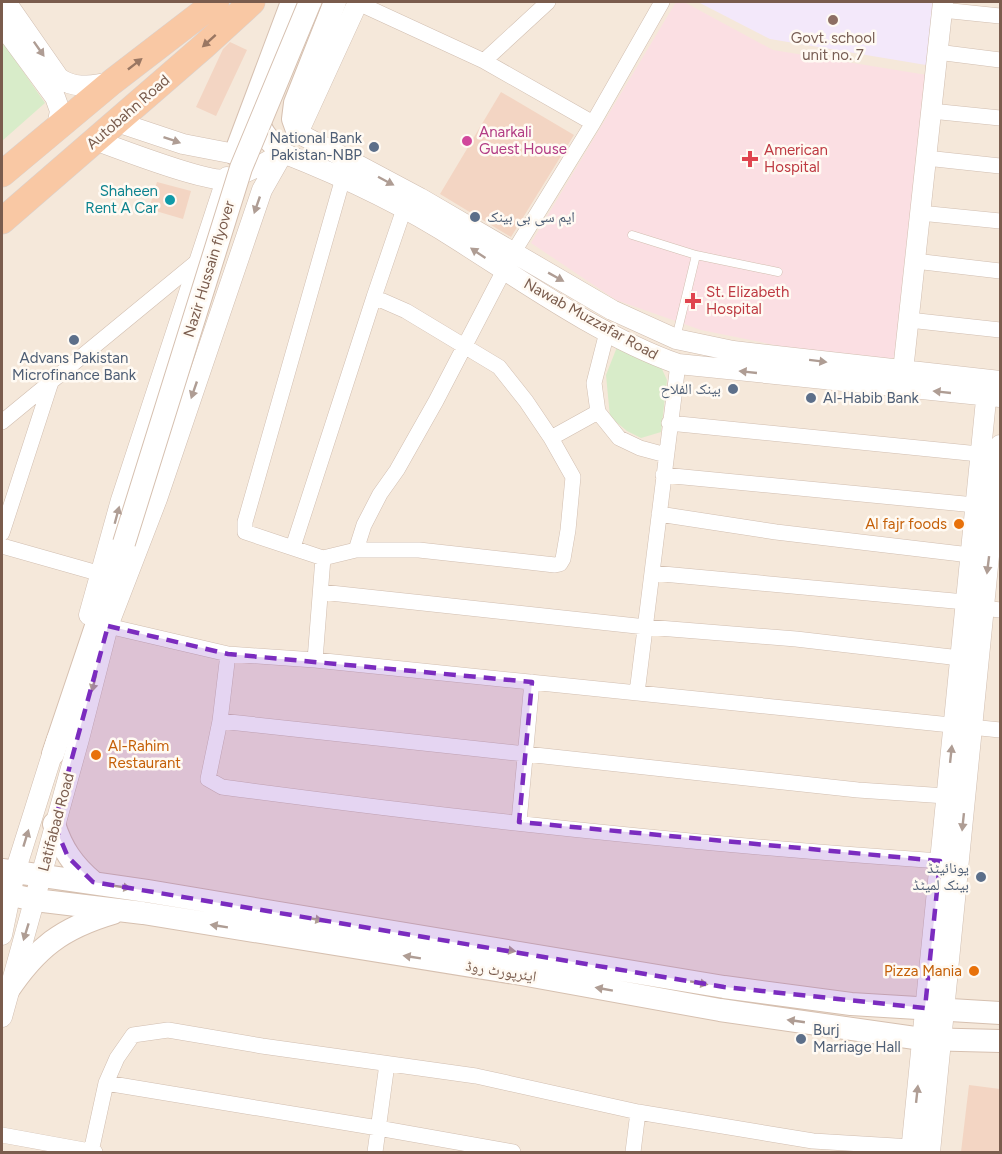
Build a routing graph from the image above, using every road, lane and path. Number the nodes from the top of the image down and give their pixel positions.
1 (6, 2) edge
2 (216, 2) edge
3 (252, 2) edge
4 (292, 2) edge
5 (310, 2) edge
6 (335, 2) edge
7 (358, 2) edge
8 (548, 2) edge
9 (662, 2) edge
10 (942, 6) edge
11 (1000, 16) edge
12 (2, 25) edge
13 (937, 52) junction
14 (1000, 60) edge
15 (484, 61) junction
16 (261, 80) junction
17 (112, 82) junction
18 (931, 111) junction
19 (1000, 118) edge
20 (117, 122) junction
21 (593, 123) junction
22 (57, 127) junction
23 (298, 133) junction
24 (265, 137) junction
25 (95, 140) junction
26 (283, 153) junction
27 (235, 154) junction
28 (926, 158) junction
29 (1000, 166) edge
30 (2, 174) edge
31 (343, 178) junction
32 (226, 180) junction
33 (404, 208) junction
34 (920, 213) junction
35 (2, 221) edge
36 (1000, 221) edge
37 (632, 235) dead end
38 (696, 255) junction
39 (199, 260) junction
40 (915, 261) junction
41 (508, 262) junction
42 (1000, 271) edge
43 (778, 272) dead end
44 (374, 297) junction
45 (909, 320) junction
46 (1000, 330) edge
47 (607, 332) junction
48 (676, 339) junction
49 (465, 347) junction
50 (678, 364) junction
51 (903, 372) junction
52 (52, 379) junction
53 (994, 389) edge
54 (598, 412) junction
55 (2, 422) edge
56 (669, 423) junction
57 (551, 438) junction
58 (993, 452) edge
59 (666, 454) junction
60 (663, 475) junction
61 (975, 505) junction
62 (659, 514) junction
63 (3, 525) edge
64 (124, 543) junction
65 (2, 546) edge
66 (293, 548) junction
67 (356, 550) junction
68 (970, 555) junction
69 (323, 558) junction
70 (652, 573) junction
71 (101, 574) junction
72 (321, 592) junction
73 (983, 607) edge
74 (108, 626) junction
75 (646, 627) junction
76 (228, 654) junction
77 (960, 658) junction
78 (315, 660) junction
79 (532, 682) junction
80 (637, 693) junction
81 (220, 721) junction
82 (963, 726) junction
83 (1000, 730) edge
84 (53, 754) junction
85 (525, 755) junction
86 (946, 796) junction
87 (519, 822) junction
88 (54, 824) junction
89 (940, 861) junction
90 (8, 871) edge
91 (41, 876) junction
92 (93, 882) junction
93 (6, 894) edge
94 (35, 900) junction
95 (118, 912) junction
96 (2, 935) edge
97 (7, 992) junction
98 (935, 1009) junction
99 (1000, 1013) edge
100 (2, 1017) edge
101 (932, 1039) junction
102 (1000, 1041) edge
103 (387, 1064) junction
104 (106, 1083) junction
105 (638, 1112) junction
106 (378, 1128) junction
107 (2, 1135) edge
108 (918, 1151) edge
109 (93, 1152) edge
110 (375, 1152) edge
111 (513, 1152) edge
112 (633, 1152) edge

1 -> 17 street
17 -> 2 highway, Autobahn Road
3 -> 20 highway, Autobahn Road
4 - 16 main road
5 - 64 main road, Nazir Hussain flyover, bridge
6 - 23 main road
7 - 15 street
7 - 23 street
8 - 15 street
9 - 21 street
10 - 11 street
10 - 13 street
12 - 22 street
13 - 14 street
13 - 18 street
15 - 21 street
16 - 24 main road
16 - 27 main road
17 - 22 highway, Autobahn Road
18 - 19 street
18 - 28 street
20 - 25 highway, Autobahn Road
20 -> 27 street
21 - 41 street
22 - 30 highway, Autobahn Road
23 -> 41 street, Nawab Muzzafar Road
24 - 26 main road
24 - 27 street
25 - 32 street
25 - 35 highway, Autobahn Road
26 - 31 street, Nawab Muzzafar Road
26 - 32 street
26 -> 74 street, Latifabad Road
27 - 32 street, Latifabad Road
28 - 29 street
28 - 34 street
31 - 33 street, Nawab Muzzafar Road
31 - 66 street
32 - 39 street, Latifabad Road
41 -> 33 street, Nawab Muzzafar Road
33 - 44 street
34 - 36 street
34 - 40 street
37 - 38 lane
38 - 43 lane
38 - 48 lane
39 - 52 street
71 -> 39 street, Latifabad Road
40 - 42 street
40 - 45 street
41 - 47 street, Nawab Muzzafar Road
41 -> 48 street, Nawab Muzzafar Road
41 - 49 street
44 - 49 street
44 - 66 street
45 - 46 street
45 - 51 street
47 - 50 street, Nawab Muzzafar Road
47 - 54 street
48 -> 51 street, Nawab Muzzafar Road
49 - 57 street
49 - 67 street
53 -> 50 street, Nawab Muzzafar Road
50 - 56 street
51 - 53 street, Nawab Muzzafar Road
52 - 55 street
52 - 63 street
53 - 58 street
54 - 57 street
54 - 59 street
56 - 58 street
56 - 59 street
57 - 67 street
58 - 61 street
58 -> 73 street
59 - 60 street
60 - 61 street
60 - 62 street
61 - 68 street
62 - 68 street
62 - 70 street
64 - 74 main road
64 - 84 main road
65 - 71 street
66 - 69 street
67 - 69 street
68 - 73 street
69 - 72 street
70 - 73 street
70 - 75 street
71 - 84 street, Latifabad Road
72 - 75 street
72 - 78 street
73 - 77 street
73 - 82 street
74 - 76 street
74 -> 88 street, Latifabad Road
75 - 77 street
75 - 80 street
76 - 78 street
76 - 81 street
77 - 82 street
78 - 79 street
79 - 80 street
79 - 85 street
80 - 82 street
81 - 85 street
81 - 87 street
82 - 83 street
86 -> 82 street
82 -> 98 street
90 -> 84 street, Latifabad Road
85 - 86 street
85 - 87 street
86 - 89 street
87 - 89 street
88 - 91 street, Latifabad Road
88 - 92 main road
89 - 98 street
90 - 91 main road, ایئرپورٹ روڈ
90 - 93 street, Latifabad Road
91 - 92 main road, ایئرپورٹ روڈ
91 - 94 street, Latifabad Road
92 -> 98 main road, ایئرپورٹ روڈ
93 - 94 main road, ایئرپورٹ روڈ
93 - 96 street, Latifabad Road
94 - 95 main road, ایئرپورٹ روڈ
94 -> 97 street, Latifabad Road
95 - 97 main road
101 -> 95 main road, ایئرپورٹ روڈ
97 - 100 street, Latifabad Road
98 - 99 main road, ایئرپورٹ روڈ
98 - 101 street
101 - 102 main road, ایئرپورٹ روڈ
101 - 108 street
103 - 104 street
103 - 105 street
103 - 106 street
104 - 106 street
104 - 109 street
105 - 108 street
105 - 112 street
106 - 110 street
106 - 111 street
107 - 109 street

